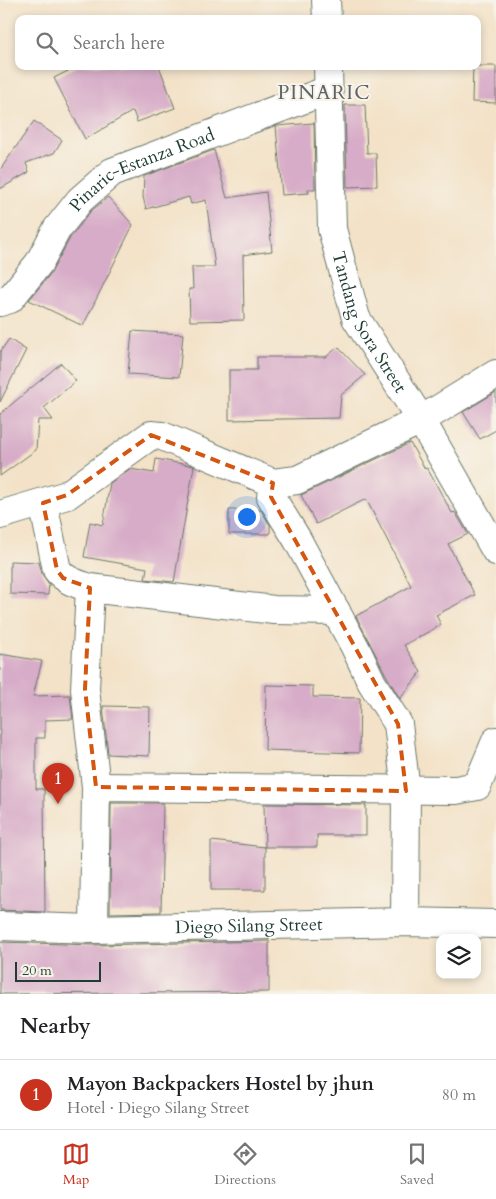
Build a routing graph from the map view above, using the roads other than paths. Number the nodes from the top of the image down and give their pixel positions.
1 (326, 0) edge
2 (327, 15) edge
3 (328, 78) edge
4 (0, 302) edge
5 (496, 374) edge
6 (421, 420) junction
7 (272, 484) junction
8 (43, 502) junction
9 (0, 515) edge
10 (496, 551) edge
11 (90, 588) junction
12 (336, 611) junction
13 (496, 741) edge
14 (96, 787) junction
15 (406, 791) junction
16 (405, 922) junction
17 (496, 924) edge
18 (1, 925) edge
19 (94, 929) junction

1 - 2 street
3 - 4 street, Pinaric-Estanza Road
3 - 6 street, Tandang Sora Street
5 - 6 street
6 - 7 street
6 - 10 street, Tandang Sora Street
7 - 8 street
7 - 12 street
8 - 9 street
8 - 11 street
11 - 12 street
11 - 14 street
12 - 15 street
13 - 15 street
14 - 15 street
14 - 19 street
15 - 16 street
16 - 17 street, Diego Silang Street
16 - 19 street, Diego Silang Street
18 - 19 street, Diego Silang Street

